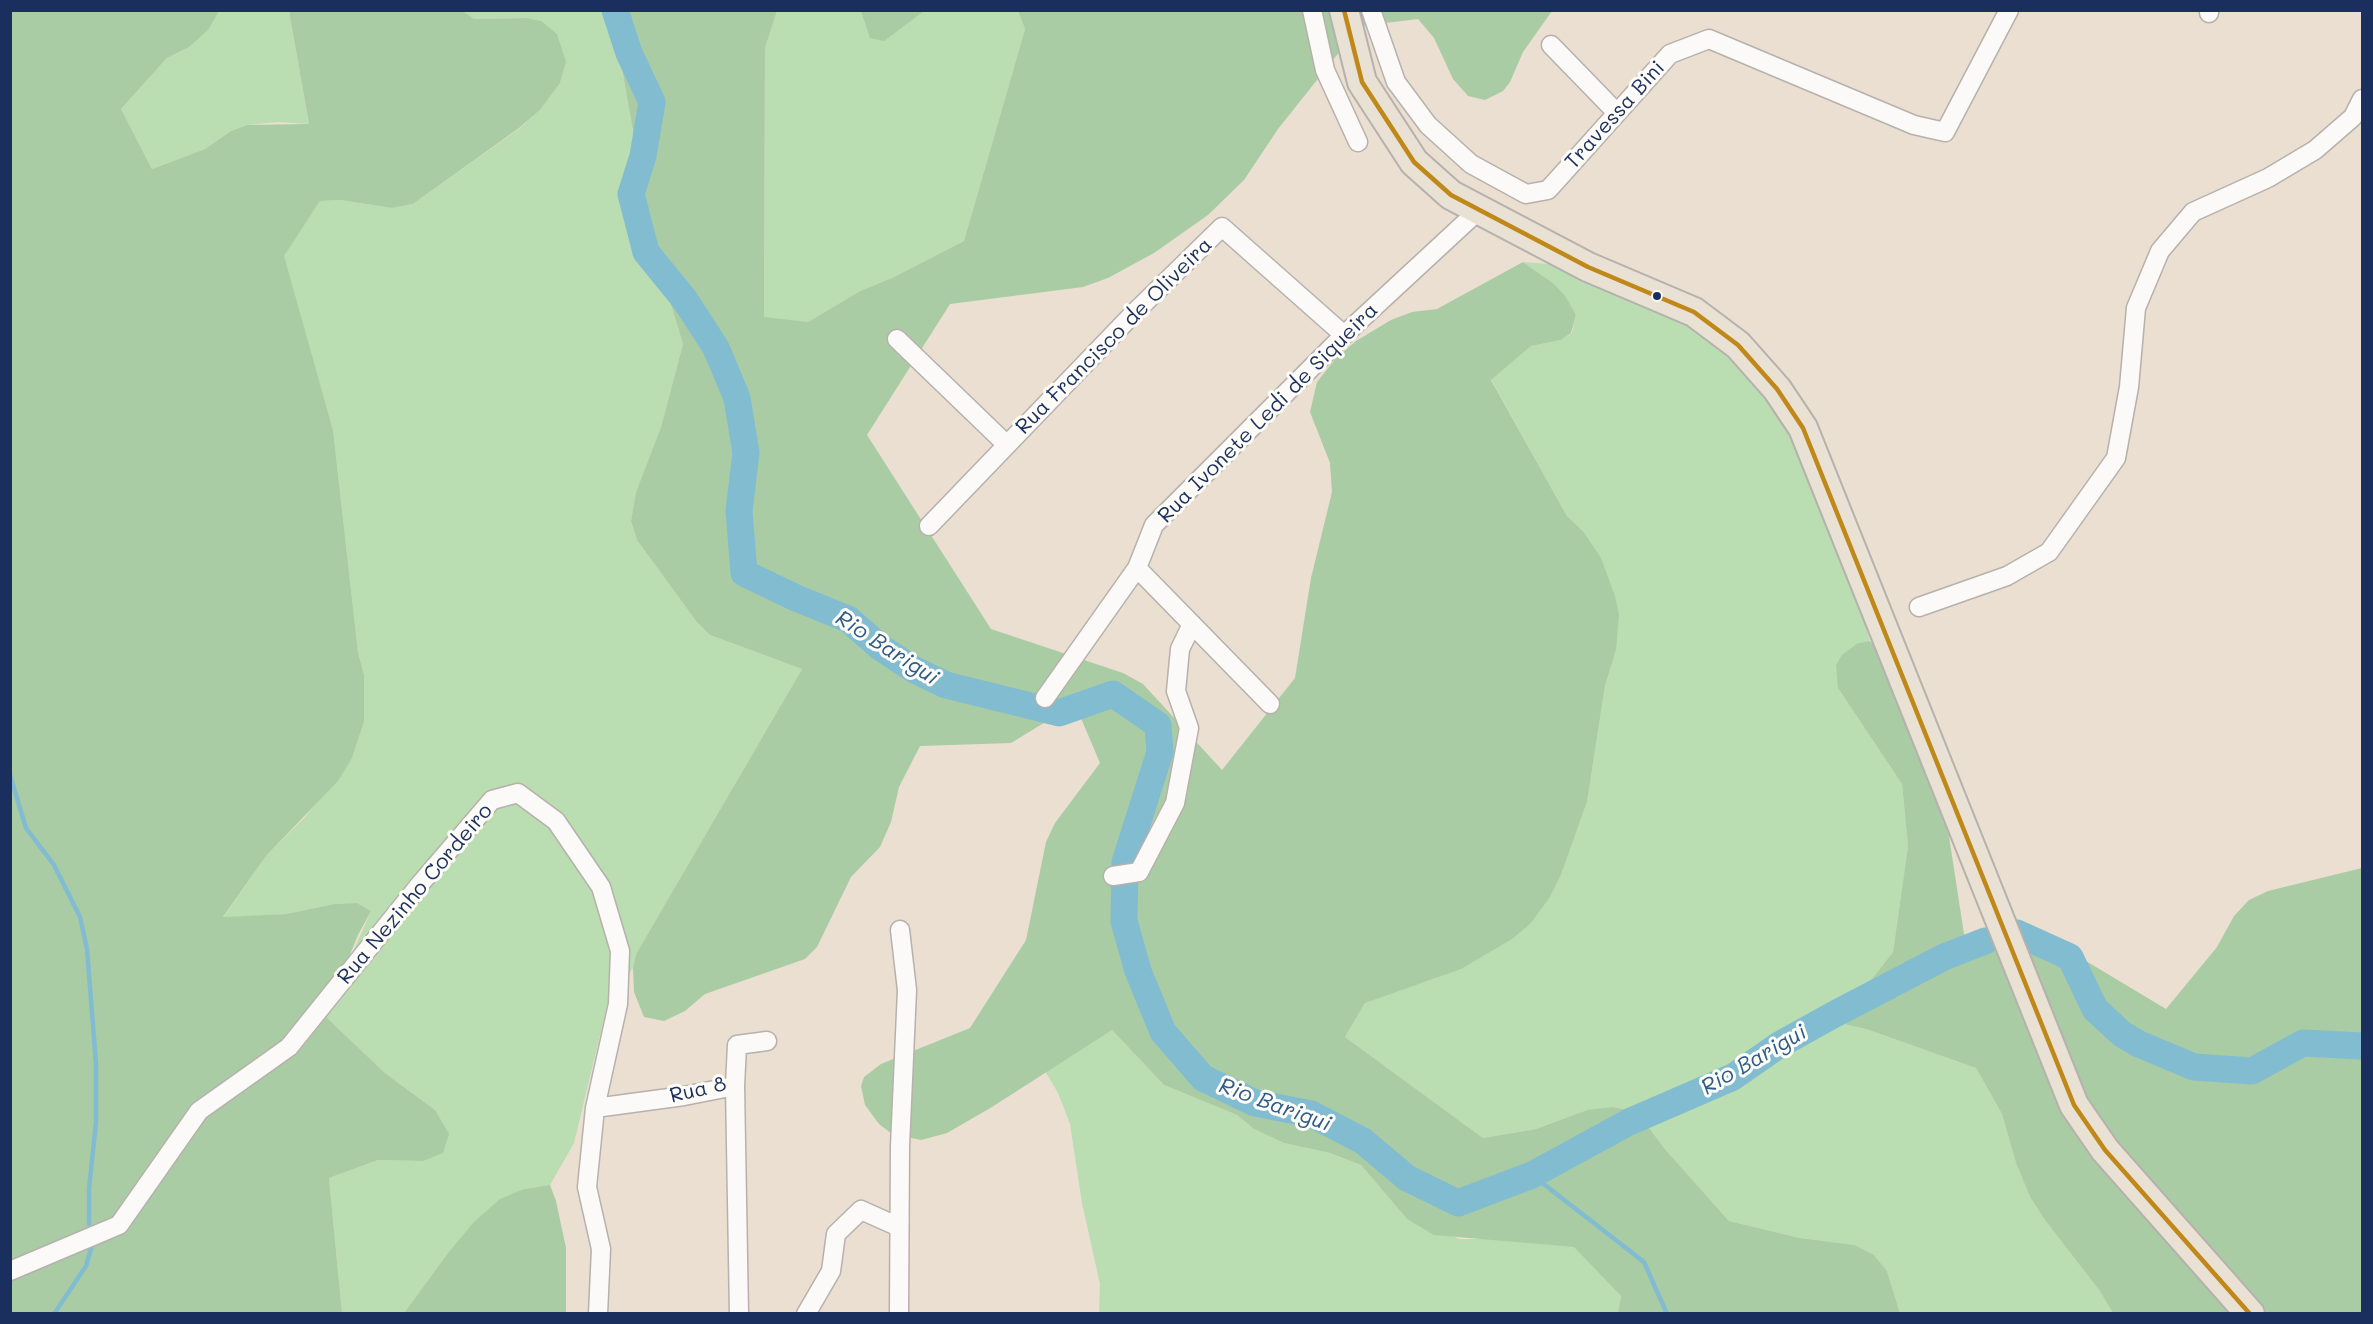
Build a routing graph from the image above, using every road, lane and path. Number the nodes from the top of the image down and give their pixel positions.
1 (1312, 10) edge
2 (1344, 10) edge
3 (1371, 10) edge
4 (2009, 10) edge
5 (1551, 45) dead end
6 (2362, 99) edge
7 (1617, 113) junction
8 (1358, 142) dead end
9 (1479, 210) junction
10 (1344, 335) junction
11 (897, 339) dead end
12 (1007, 445) junction
13 (929, 526) dead end
14 (1137, 568) junction
15 (1919, 608) dead end
16 (1192, 624) junction
17 (1045, 698) dead end
18 (1270, 704) dead end
19 (1113, 876) dead end
20 (900, 930) dead end
21 (767, 1041) dead end
22 (735, 1086) junction
23 (595, 1108) junction
24 (899, 1227) junction
25 (10, 1271) edge
26 (598, 1314) edge
27 (739, 1314) edge
28 (806, 1314) edge
29 (899, 1314) edge
30 (2250, 1314) edge

1 - 8 street
2 - 9 main road
3 - 7 street, Travessa Bini
4 - 7 street, Travessa Bini
5 - 7 street
6 - 15 street
9 - 10 street, Rua Ivonete Ledi de Siqueira
9 - 30 main road
10 - 12 street, Rua Francisco de Oliveira
10 - 14 street, Rua Ivonete Ledi de Siqueira
11 - 12 street, Rua Francisco de Oliveira
12 - 13 street, Rua Francisco de Oliveira
14 - 16 street
14 - 17 street, Rua Ivonete Ledi de Siqueira
16 - 18 street
16 - 19 street
20 - 24 street
21 - 22 street, Rua 8
22 - 23 street, Rua 8
22 - 27 street
23 - 25 street, Rua Nezinho Cordeiro
23 - 26 street, Rua Nezinho Cordeiro
24 - 28 street
24 - 29 street

